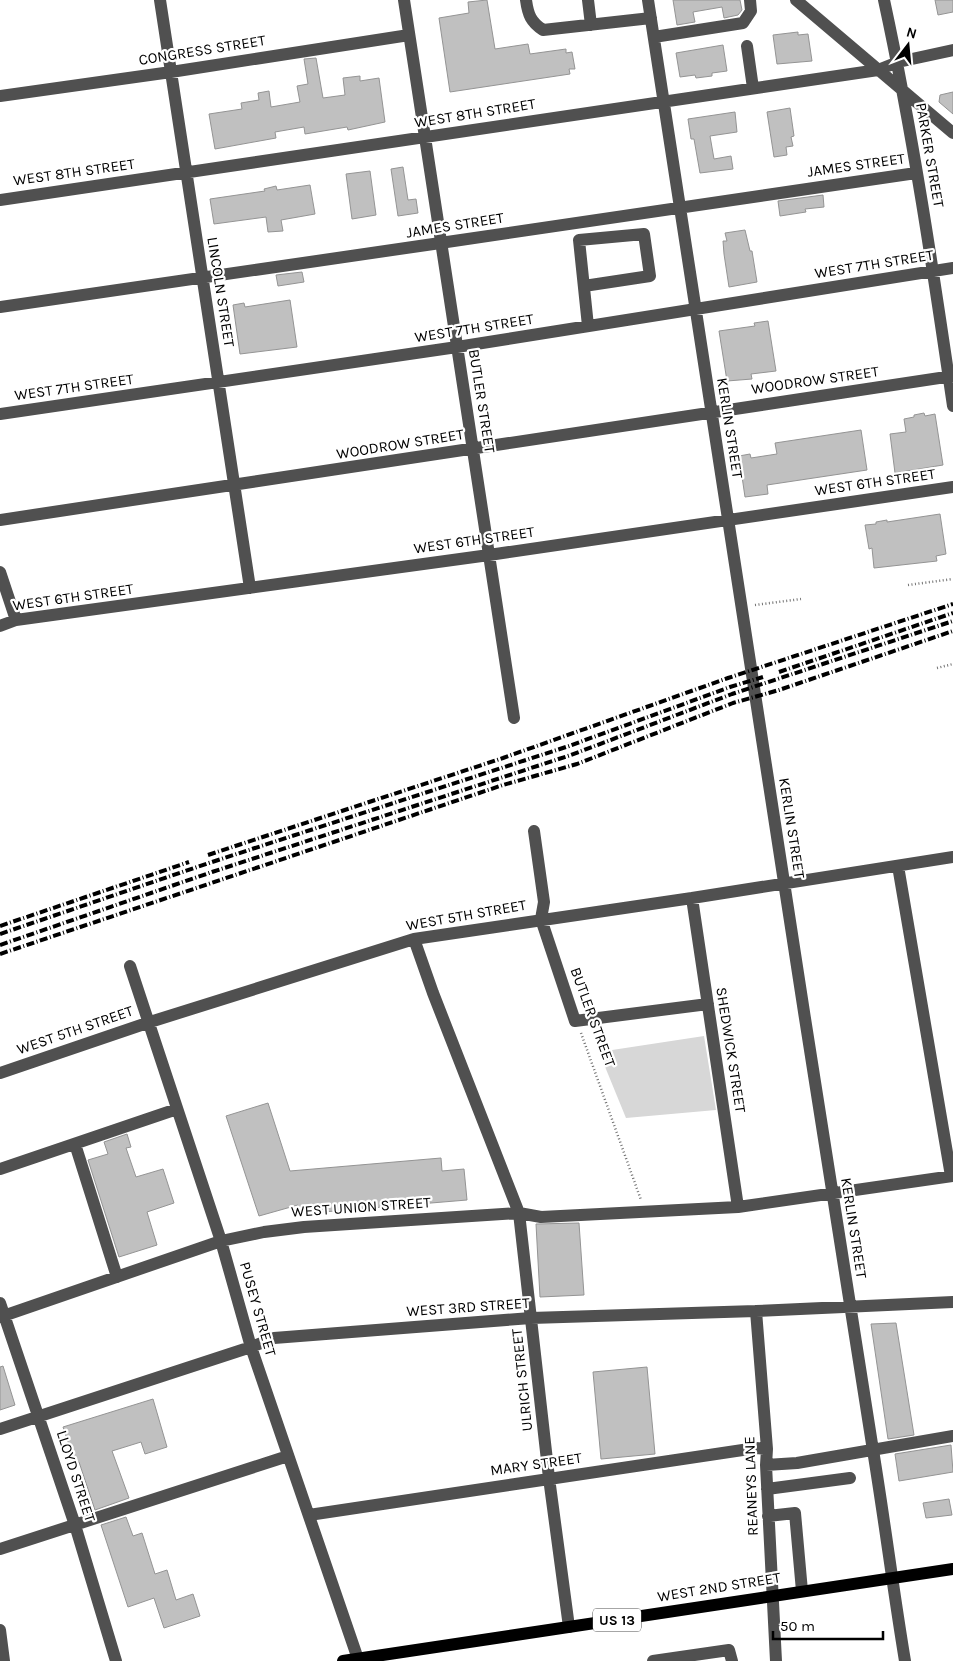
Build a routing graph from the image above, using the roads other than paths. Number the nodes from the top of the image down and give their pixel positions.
1 (160, 0) edge
2 (404, 0) edge
3 (526, 0) edge
4 (588, 0) edge
5 (648, 0) edge
6 (750, 0) edge
7 (796, 0) edge
8 (884, 0) edge
9 (651, 18) junction
10 (591, 25) junction
11 (409, 35) junction
12 (654, 37) junction
13 (747, 46) dead end
14 (953, 50) edge
15 (898, 62) junction
16 (878, 70) junction
17 (171, 72) junction
18 (753, 88) junction
19 (902, 89) junction
20 (0, 96) edge
21 (664, 101) junction
22 (953, 133) edge
23 (425, 137) junction
24 (187, 172) junction
25 (916, 173) junction
26 (0, 200) edge
27 (680, 207) junction
28 (441, 244) junction
29 (953, 268) edge
30 (934, 271) junction
31 (203, 279) junction
32 (584, 286) junction
33 (0, 307) edge
34 (696, 308) junction
35 (588, 326) junction
36 (457, 347) junction
37 (951, 376) edge
38 (219, 383) junction
39 (953, 406) edge
40 (712, 412) junction
41 (0, 414) edge
42 (473, 449) junction
43 (234, 485) junction
44 (953, 487) edge
45 (728, 519) junction
46 (0, 520) edge
47 (489, 555) junction
48 (0, 572) edge
49 (250, 588) junction
50 (16, 620) junction
51 (0, 626) edge
52 (514, 718) dead end
53 (534, 831) dead end
54 (953, 857) edge
55 (898, 866) junction
56 (784, 883) junction
57 (692, 898) junction
58 (540, 919) junction
59 (414, 939) junction
60 (130, 966) dead end
61 (708, 1004) junction
62 (150, 1022) junction
63 (0, 1073) edge
64 (177, 1109) junction
65 (75, 1144) junction
66 (0, 1169) edge
67 (952, 1176) edge
68 (832, 1194) junction
69 (738, 1207) junction
70 (519, 1213) junction
71 (221, 1241) junction
72 (117, 1277) junction
73 (953, 1302) edge
74 (0, 1303) edge
75 (850, 1306) junction
76 (756, 1311) junction
77 (2, 1317) edge
78 (531, 1318) junction
79 (251, 1347) junction
80 (39, 1416) junction
81 (0, 1428) edge
82 (953, 1436) edge
83 (767, 1449) junction
84 (874, 1450) junction
85 (288, 1456) junction
86 (766, 1464) junction
87 (549, 1478) junction
88 (850, 1478) dead end
89 (767, 1489) junction
90 (309, 1515) junction
91 (768, 1516) junction
92 (75, 1525) junction
93 (0, 1549) edge
94 (953, 1569) edge
95 (891, 1579) junction
96 (802, 1591) junction
97 (772, 1595) junction
98 (569, 1627) junction
99 (0, 1630) edge
100 (358, 1658) junction
101 (381, 1658) edge
102 (4, 1661) edge
103 (116, 1661) edge
104 (343, 1661) edge
105 (653, 1661) edge
106 (732, 1661) edge
107 (776, 1661) edge
108 (905, 1661) edge

1 - 17 street, LINCOLN STREET
2 - 11 street, BUTLER STREET
3 - 10 street
4 - 10 street
5 - 9 street, KERLIN STREET
6 - 12 street
7 - 16 street
8 - 15 street, PARKER STREET
9 - 10 street
9 - 12 street, KERLIN STREET
11 - 17 street, CONGRESS STREET
11 - 23 street, BUTLER STREET
12 - 21 street, KERLIN STREET
13 - 18 street
14 - 15 street, WEST 8TH STREET
15 - 16 street, WEST 8TH STREET
15 - 19 street, PARKER STREET
16 - 18 street, WEST 8TH STREET
16 - 19 street
17 - 20 street, CONGRESS STREET
17 - 24 street, LINCOLN STREET
18 - 21 street, WEST 8TH STREET
19 - 22 street
19 - 25 street, PARKER STREET
21 - 23 street, WEST 8TH STREET
21 - 27 street, KERLIN STREET
23 - 24 street, WEST 8TH STREET
23 - 28 street, BUTLER STREET
24 - 26 street, WEST 8TH STREET
24 - 31 street, LINCOLN STREET
25 - 27 street, JAMES STREET
25 - 30 street, PARKER STREET
27 - 28 street, JAMES STREET
27 - 34 street, KERLIN STREET
28 - 31 street, JAMES STREET
28 - 36 street, BUTLER STREET
29 - 30 street, WEST 7TH STREET
30 - 34 street, WEST 7TH STREET
30 - 37 street, PARKER STREET
31 - 33 street, JAMES STREET
31 - 38 street, LINCOLN STREET
32 - 32 street
32 - 35 street
34 - 35 street, WEST 7TH STREET
34 - 40 street, KERLIN STREET
35 - 36 street, WEST 7TH STREET
36 - 38 street, WEST 7TH STREET
36 - 42 street, BUTLER STREET
37 - 39 street, PARKER STREET
37 - 40 street, WOODROW STREET
38 - 41 street, WEST 7TH STREET
38 - 43 street, LINCOLN STREET
40 - 42 street, WOODROW STREET
40 - 45 street, KERLIN STREET
42 - 43 street, WOODROW STREET
42 - 47 street, BUTLER STREET
43 - 46 street, WOODROW STREET
43 - 49 street, LINCOLN STREET
44 - 45 street, WEST 6TH STREET
45 - 47 street, WEST 6TH STREET
45 - 56 street, KERLIN STREET
47 - 49 street, WEST 6TH STREET
47 - 52 street, BUTLER STREET
48 - 50 street
49 - 50 street, WEST 6TH STREET
50 - 51 street, WEST 6TH STREET
53 - 58 street, BUTLER STREET
54 - 55 street, WEST 5TH STREET
55 - 56 street, WEST 5TH STREET
55 - 67 street
56 - 57 street, WEST 5TH STREET
56 - 68 street, KERLIN STREET
57 - 58 street, WEST 5TH STREET
57 - 61 street, SHEDWICK STREET
58 - 59 street, WEST 5TH STREET
58 - 61 street, BUTLER STREET
59 - 62 street, WEST 5TH STREET
59 - 70 street, ULRICH STREET
60 - 62 street, PUSEY STREET
61 - 69 street, SHEDWICK STREET
62 - 63 street, WEST 5TH STREET
62 - 64 street, PUSEY STREET
64 - 65 street
64 - 71 street, PUSEY STREET
65 - 66 street
65 - 72 street
67 - 68 street, WEST UNION STREET
68 - 69 street, WEST UNION STREET
68 - 75 street, KERLIN STREET
69 - 70 street, WEST UNION STREET
70 - 71 street, WEST UNION STREET
70 - 78 street, ULRICH STREET
71 - 72 street, WEST UNION STREET
71 - 79 street, PUSEY STREET
72 - 77 street, WEST UNION STREET
73 - 75 street, WEST 3RD STREET
74 - 77 street, LLOYD STREET
75 - 76 street, WEST 3RD STREET
75 - 84 street, KERLIN STREET
76 - 78 street, WEST 3RD STREET
76 - 83 street, REANEYS LANE
77 - 80 street, LLOYD STREET
78 - 79 street, WEST 3RD STREET
78 - 87 street, ULRICH STREET
79 - 80 street, WEST 3RD STREET
79 - 85 street, PUSEY STREET
80 - 81 street, WEST 3RD STREET
80 - 92 street, LLOYD STREET
82 - 84 street
83 - 86 street, REANEYS LANE
83 - 87 street, MARY STREET
84 - 86 street
84 - 95 street, KERLIN STREET
85 - 90 street, PUSEY STREET
85 - 92 street
86 - 89 street, REANEYS LANE
87 - 90 street, MARY STREET
87 - 98 street, ULRICH STREET
88 - 89 street
89 - 91 street, REANEYS LANE
90 - 100 street, PUSEY STREET
91 - 96 street
91 - 97 street, REANEYS LANE
92 - 93 street
92 - 103 street, LLOYD STREET
94 - 95 main road, WEST 2ND STREET / US 13
95 - 96 main road, WEST 2ND STREET / US 13
95 - 108 street, KERLIN STREET
96 - 97 main road, WEST 2ND STREET / US 13
97 - 98 main road, WEST 2ND STREET / US 13
97 - 107 street, REANEYS LANE
98 - 101 main road, WEST 2ND STREET / US 13
99 - 102 street
100 - 101 main road, WEST 2ND STREET / US 13
100 - 104 main road, WEST 2ND STREET / US 13
105 - 106 street

